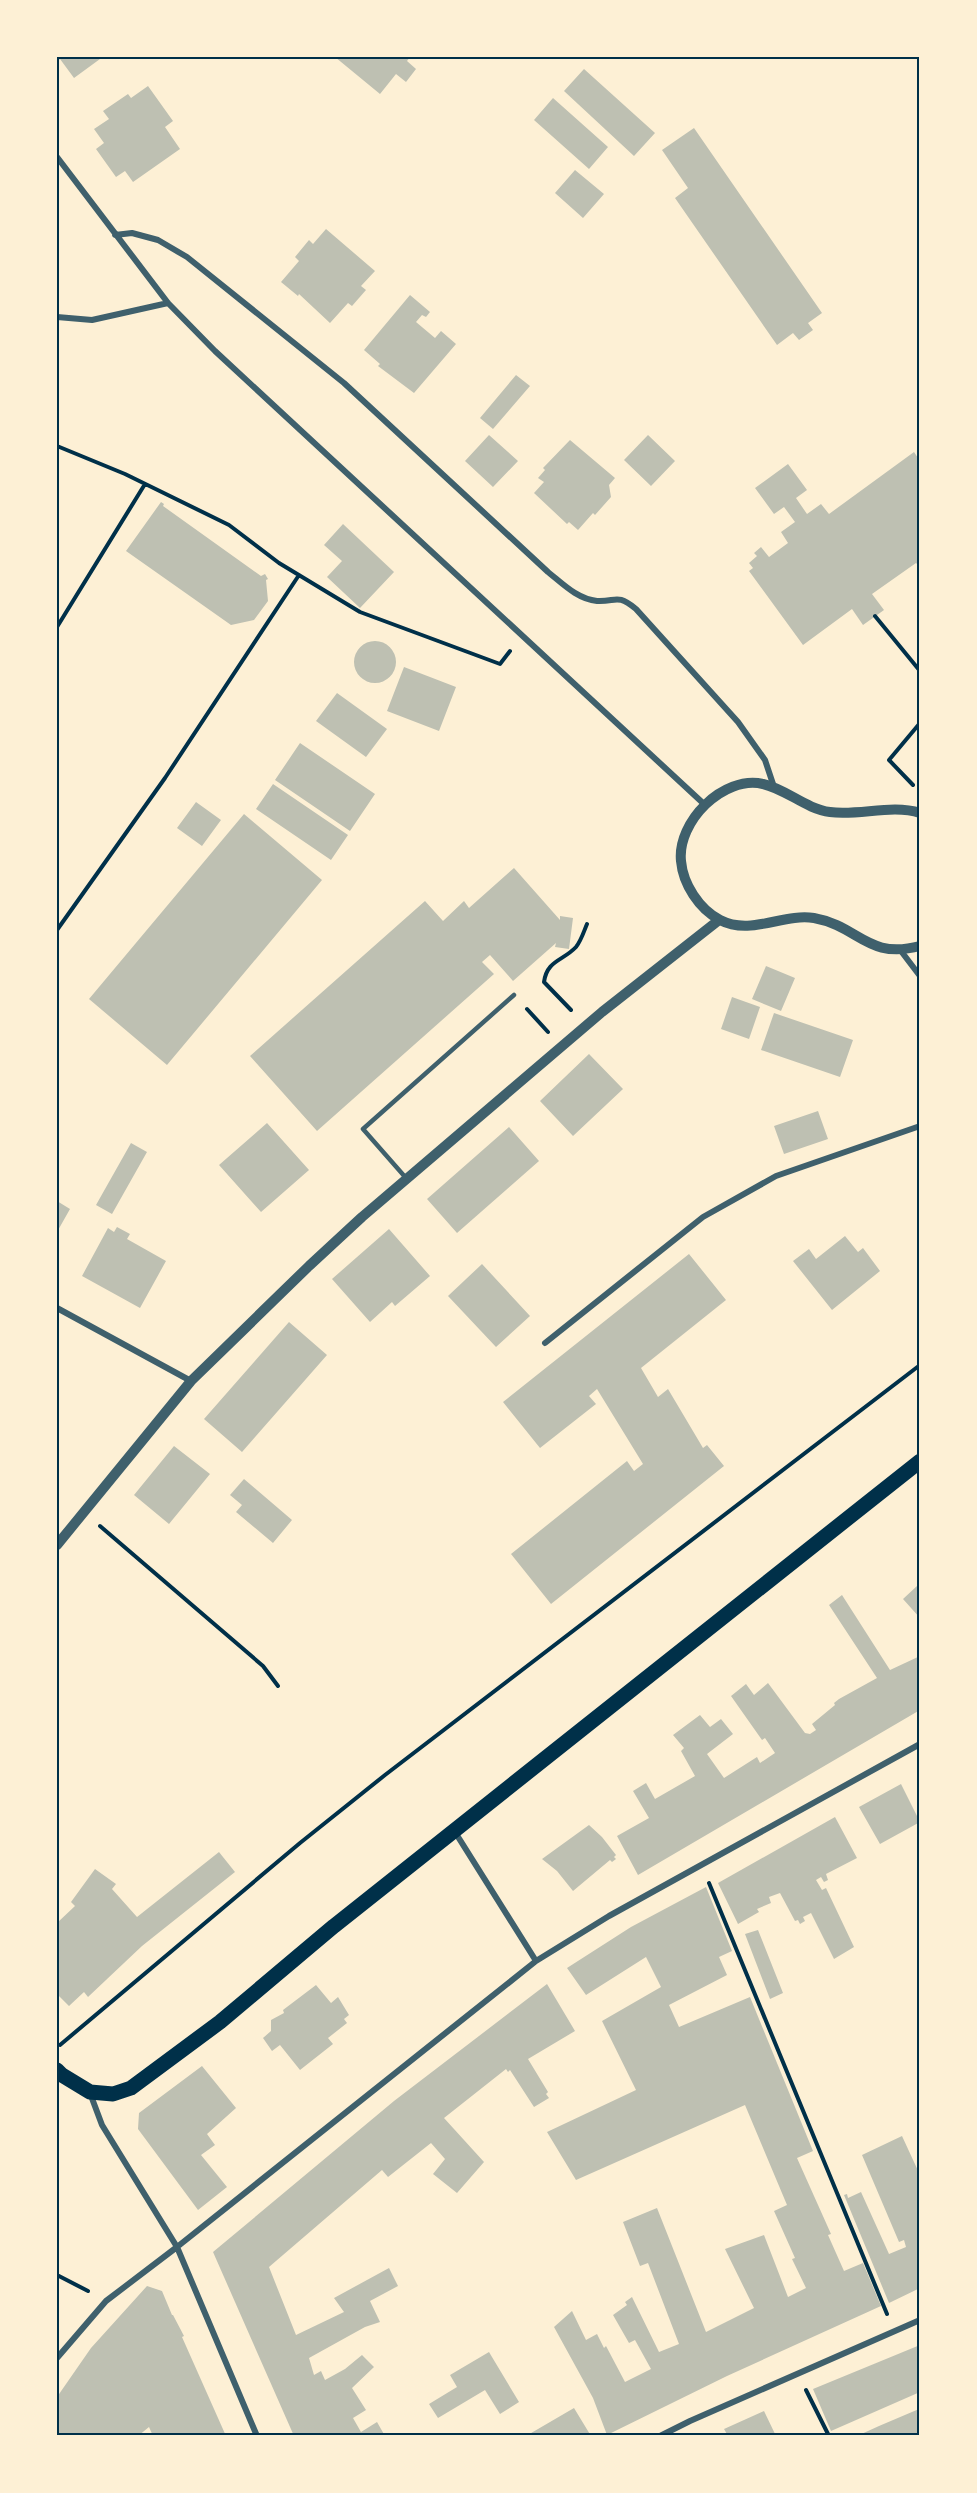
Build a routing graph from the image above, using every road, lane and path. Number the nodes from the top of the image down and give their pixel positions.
1 (57, 157) edge
2 (115, 235) junction
3 (168, 303) junction
4 (57, 317) edge
5 (57, 446) edge
6 (145, 484) junction
7 (299, 575) junction
8 (875, 616) dead end
9 (57, 627) edge
10 (522, 637) junction
11 (920, 671) edge
12 (920, 723) edge
13 (913, 785) dead end
14 (775, 787) junction
15 (704, 804) junction
16 (920, 813) edge
17 (719, 920) junction
18 (587, 924) dead end
19 (57, 930) edge
20 (920, 946) edge
21 (902, 951) junction
22 (920, 976) edge
23 (514, 995) joint
24 (587, 1026) junction
25 (562, 1046) junction
26 (920, 1126) edge
27 (406, 1179) junction
28 (57, 1308) edge
29 (545, 1343) dead end
30 (920, 1365) edge
31 (191, 1381) junction
32 (920, 1461) edge
33 (83, 1511) junction
34 (57, 1545) edge
35 (278, 1686) dead end
36 (920, 1744) edge
37 (454, 1831) junction
38 (702, 1866) junction
39 (536, 1961) junction
40 (57, 2048) edge
41 (57, 2070) edge
42 (90, 2092) junction
43 (177, 2247) junction
44 (57, 2275) edge
45 (106, 2301) junction
46 (920, 2320) edge
47 (894, 2331) junction
48 (57, 2358) edge
49 (798, 2373) junction
50 (257, 2436) edge
51 (660, 2436) edge
52 (828, 2436) edge

1 - 2 street
2 - 3 street
2 - 14 street
3 - 4 street
3 - 10 street
5 - 6 path
6 - 7 path
6 - 9 path
7 - 10 path
7 - 19 path
8 - 11 path
10 - 15 street
12 - 13 path
14 - 15 street
14 - 16 street
15 - 17 street
17 - 21 street
17 - 24 street
18 - 24 path
20 - 21 street
21 - 22 street
23 - 25 path
23 - 27 lane
24 - 25 street
25 - 27 street
26 - 29 street
27 - 31 street
28 - 31 street
30 - 40 path
31 - 33 street
32 - 37 main road
33 - 34 street
33 - 35 path
36 - 38 street
37 - 39 street
37 - 42 main road
38 - 39 street
38 - 47 path
39 - 43 street
41 - 42 main road
42 - 43 street
43 - 45 street
43 - 50 street
44 - 45 path
45 - 48 street
46 - 47 street
47 - 49 street
49 - 51 street
49 - 52 path

